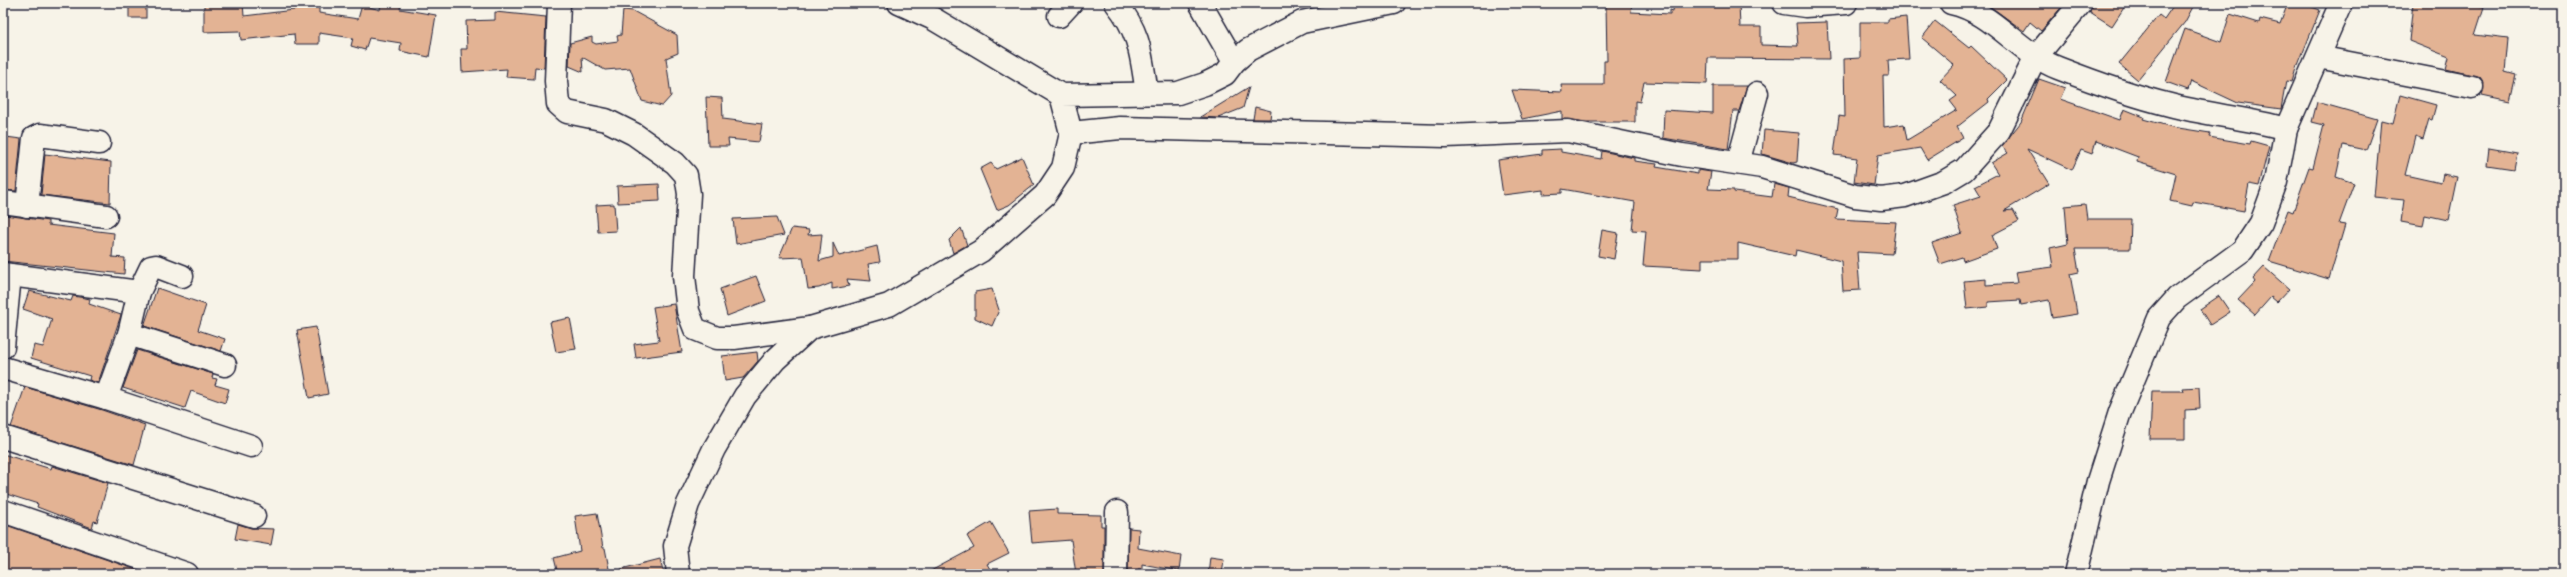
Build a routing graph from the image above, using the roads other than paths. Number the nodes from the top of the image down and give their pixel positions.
1 (559, 3) edge
2 (899, 3) edge
3 (1116, 3) edge
4 (1200, 3) edge
5 (1394, 3) edge
6 (1784, 3) edge
7 (1846, 3) edge
8 (1951, 3) edge
9 (2081, 3) edge
10 (2341, 3) edge
11 (2318, 57) junction
12 (2035, 58) junction
13 (1234, 62) junction
14 (2472, 87) dead end
15 (1757, 93) dead end
16 (1147, 94) junction
17 (1061, 95) junction
18 (2286, 129) junction
19 (1071, 133) junction
20 (99, 143) dead end
21 (1738, 163) junction
22 (3, 202) edge
23 (27, 206) junction
24 (106, 216) dead end
25 (7, 274) edge
26 (182, 276) dead end
27 (138, 292) junction
28 (810, 328) junction
29 (129, 334) junction
30 (3, 347) edge
31 (225, 365) dead end
32 (3, 368) edge
33 (106, 398) junction
34 (3, 438) edge
35 (251, 446) dead end
36 (3, 511) edge
37 (1117, 512) dead end
38 (254, 516) dead end
39 (187, 574) edge
40 (678, 574) edge
41 (1116, 574) edge
42 (2076, 574) edge

1 - 28 street
2 - 17 street
3 - 16 street
4 - 13 street
5 - 13 street
6 - 7 street
8 - 12 street
9 - 12 street
10 - 11 street
11 - 14 street
11 - 18 street
12 - 18 street
12 - 21 street
13 - 16 street
15 - 21 street
16 - 17 street
17 - 19 street
18 - 42 street
19 - 21 street
19 - 28 street
20 - 23 street
22 - 23 street
23 - 24 street
25 - 27 street
25 - 30 street
26 - 27 street
27 - 29 street
28 - 40 street
29 - 31 street
29 - 33 street
32 - 33 street
33 - 35 street
34 - 38 street
36 - 39 street
37 - 41 street

